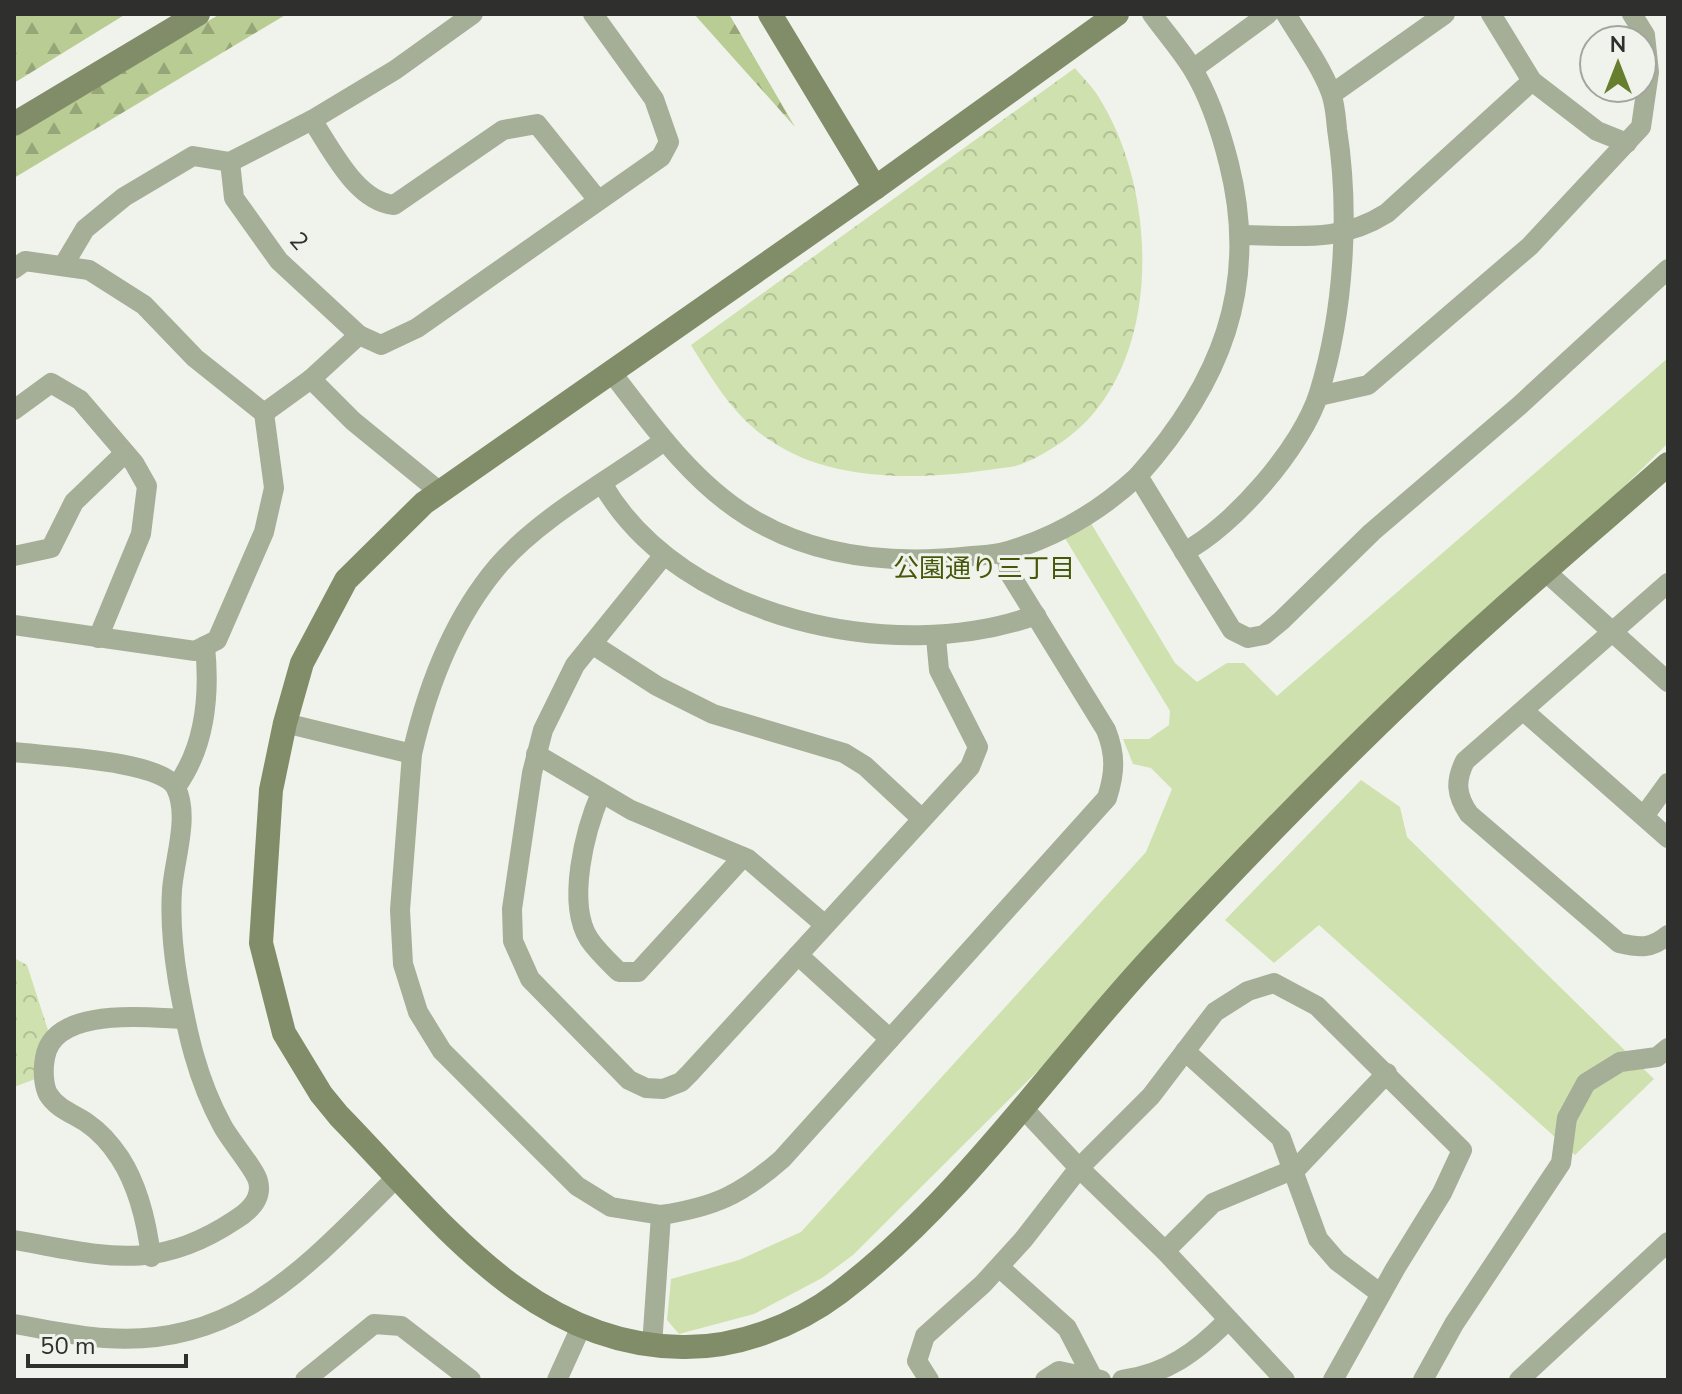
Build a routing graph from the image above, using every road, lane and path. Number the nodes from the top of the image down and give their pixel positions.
1 (198, 14) edge
2 (473, 14) edge
3 (593, 14) edge
4 (770, 14) edge
5 (1117, 14) edge
6 (1152, 14) edge
7 (1268, 14) edge
8 (1286, 14) edge
9 (1445, 14) edge
10 (1491, 14) edge
11 (1632, 14) edge
12 (1193, 69) junction
13 (1532, 81) junction
14 (1332, 94) junction
15 (312, 120) junction
16 (14, 124) edge
17 (1627, 143) junction
18 (230, 162) junction
19 (875, 188) junction
20 (598, 200) junction
21 (1240, 235) junction
22 (1343, 235) junction
23 (63, 266) junction
24 (14, 269) edge
25 (1668, 269) edge
26 (359, 335) junction
27 (612, 373) junction
28 (311, 379) junction
29 (1319, 396) junction
30 (14, 410) edge
31 (264, 413) junction
32 (664, 441) junction
33 (125, 453) junction
34 (1668, 464) edge
35 (1138, 476) junction
36 (603, 485) junction
37 (440, 492) junction
38 (1005, 552) junction
39 (1184, 552) junction
40 (664, 555) junction
41 (14, 556) edge
42 (1546, 572) junction
43 (1668, 583) edge
44 (1036, 615) junction
45 (14, 625) edge
46 (1612, 633) junction
47 (98, 638) junction
48 (936, 638) junction
49 (592, 644) junction
50 (205, 646) junction
51 (1668, 682) edge
52 (1525, 712) junction
53 (285, 723) junction
54 (14, 752) edge
55 (412, 754) junction
56 (536, 754) junction
57 (1668, 783) edge
58 (176, 787) junction
59 (601, 793) junction
60 (1644, 816) junction
61 (922, 819) junction
62 (1668, 838) edge
63 (743, 857) junction
64 (825, 925) junction
65 (1668, 935) edge
66 (798, 955) junction
67 (185, 1019) junction
68 (890, 1039) junction
69 (1668, 1048) edge
70 (1185, 1051) junction
71 (1387, 1073) junction
72 (1023, 1108) junction
73 (1079, 1168) junction
74 (1291, 1171) junction
75 (398, 1176) junction
76 (661, 1215) junction
77 (14, 1240) edge
78 (1668, 1242) edge
79 (1165, 1251) junction
80 (151, 1257) junction
81 (999, 1267) junction
82 (1381, 1294) junction
83 (1227, 1321) junction
84 (14, 1324) edge
85 (581, 1327) junction
86 (652, 1346) junction
87 (1096, 1379) edge
88 (305, 1380) edge
89 (471, 1380) edge
90 (557, 1380) edge
91 (929, 1380) edge
92 (1045, 1380) edge
93 (1122, 1380) edge
94 (1285, 1380) edge
95 (1333, 1380) edge
96 (1423, 1380) edge
97 (1519, 1380) edge

1 - 16 street
2 - 15 street
3 - 20 street
4 - 19 street
5 - 19 street
6 - 12 street
7 - 12 street
8 - 14 street
9 - 14 street
10 - 13 street
11 - 17 street
12 - 21 street
13 - 17 street
13 - 22 street
14 - 22 street
15 - 18 street
15 - 20 street
17 - 29 street
18 - 23 street
18 - 26 street, 2
19 - 27 street
20 - 26 street
21 - 22 street
21 - 35 street
22 - 29 street
23 - 24 street
23 - 31 street
25 - 39 street
26 - 28 street
27 - 32 street
27 - 37 street
28 - 31 street
28 - 37 street
29 - 39 street
30 - 33 street
31 - 50 street
32 - 36 street
32 - 38 street
33 - 41 street
33 - 47 street
34 - 42 street
35 - 38 street
35 - 39 street
36 - 40 street
36 - 55 street
37 - 53 street
38 - 44 street
40 - 48 street
40 - 49 street
42 - 46 street
42 - 72 street
43 - 46 street
44 - 48 street
44 - 68 street
45 - 47 street
46 - 51 street
46 - 52 street
47 - 50 street
48 - 61 street
49 - 56 street
49 - 61 street
50 - 58 street
52 - 60 street
52 - 65 street
53 - 55 street
53 - 75 street
54 - 58 street
55 - 76 street
56 - 59 street
56 - 66 street
57 - 60 street
58 - 67 street
59 - 63 street
59 - 63 street
60 - 62 street
61 - 64 street
63 - 64 street
64 - 66 street
66 - 68 street
67 - 80 street
67 - 80 street
68 - 76 street
69 - 96 street
70 - 71 street
70 - 73 street
70 - 74 street
71 - 74 street
71 - 82 street
72 - 73 street
72 - 86 street
73 - 79 street
73 - 81 street
74 - 79 street
74 - 82 street
75 - 84 street
75 - 85 street
76 - 86 street
77 - 80 street
78 - 97 street
79 - 83 street
81 - 87 street
81 - 91 street
82 - 95 street
83 - 93 street
83 - 94 street
85 - 86 street
85 - 90 street
87 - 92 street
88 - 89 street

